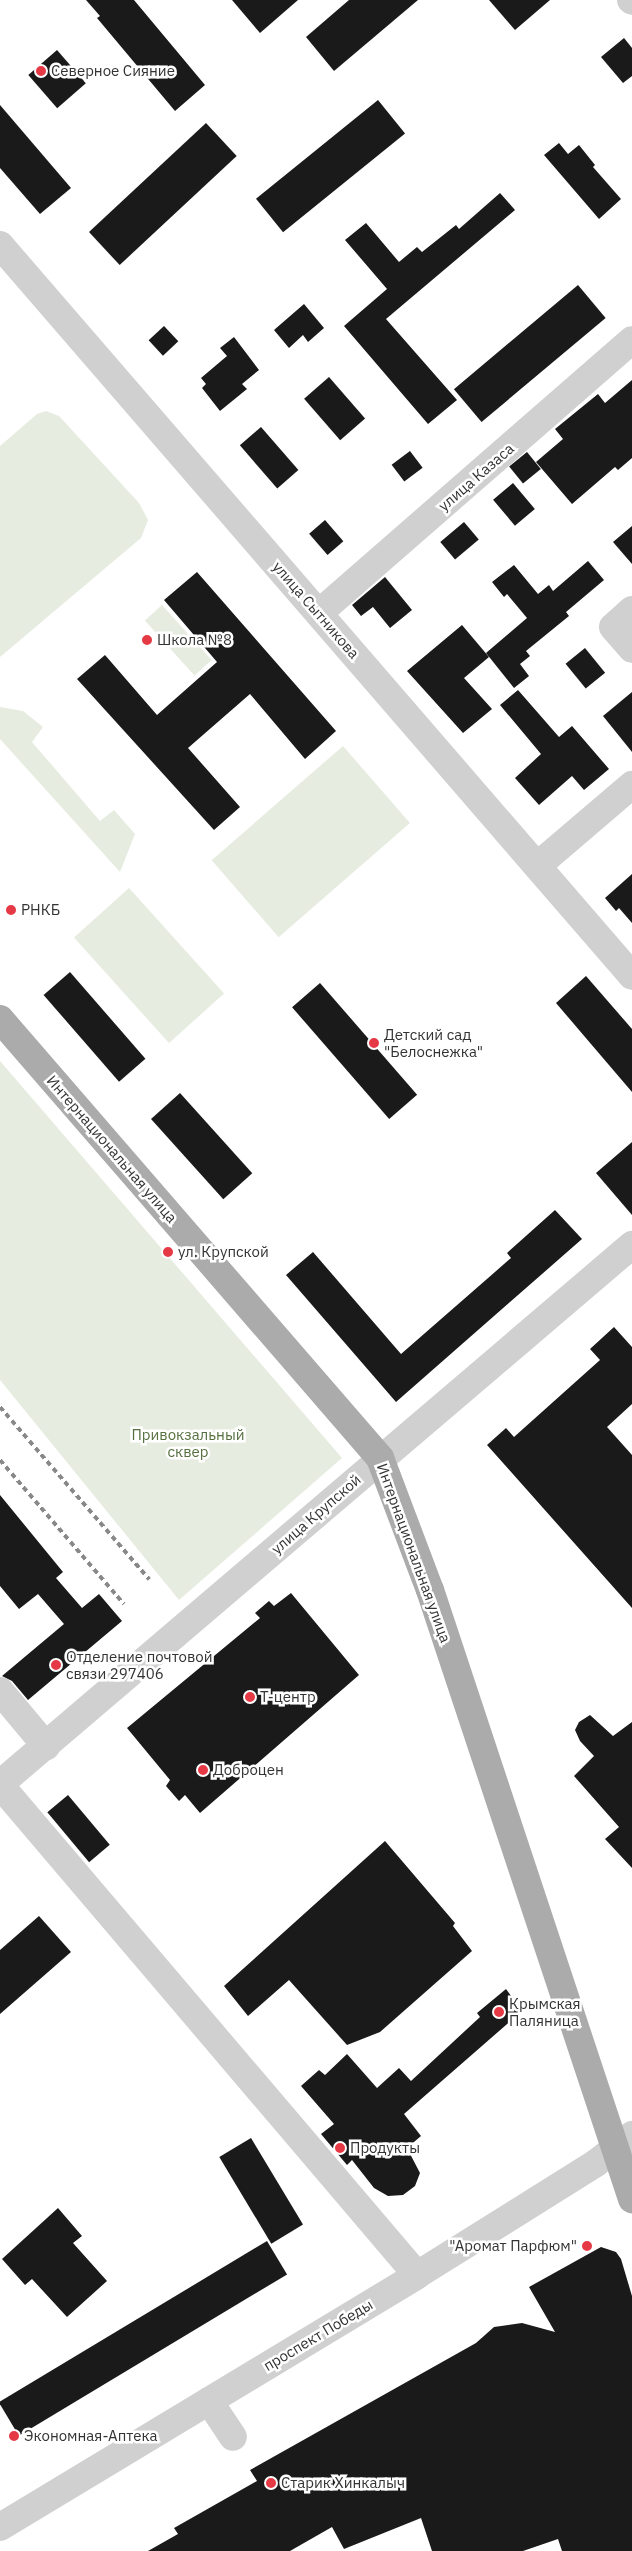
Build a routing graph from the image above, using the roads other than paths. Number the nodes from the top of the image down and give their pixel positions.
1 (0, 245) edge
2 (632, 340) edge
3 (632, 610) edge
4 (319, 613) junction
5 (632, 649) edge
6 (632, 785) edge
7 (537, 866) junction
8 (632, 976) edge
9 (0, 1019) edge
10 (632, 1245) edge
11 (380, 1458) junction
12 (0, 1691) edge
13 (46, 1746) junction
14 (0, 1784) edge
15 (624, 2142) edge
16 (632, 2199) edge
17 (417, 2275) junction
18 (209, 2401) junction
19 (233, 2437) dead end
20 (0, 2527) edge

1 - 4 street, улица Сытникова
2 - 4 street, улица Казаса
3 - 5 street
4 - 7 street, улица Сытникова
6 - 7 street
7 - 8 street, улица Сытникова
9 - 11 main road, Интернациональная улица
10 - 11 street, улица Крупской
11 - 13 street, улица Крупской
11 - 15 main road, Интернациональная улица
12 - 13 street
13 - 14 street, улица Крупской
14 - 17 street
15 - 16 main road, Интернациональная улица
15 - 17 street, проспект Победы
17 - 18 street, проспект Победы
18 - 19 street
18 - 20 street, проспект Победы

